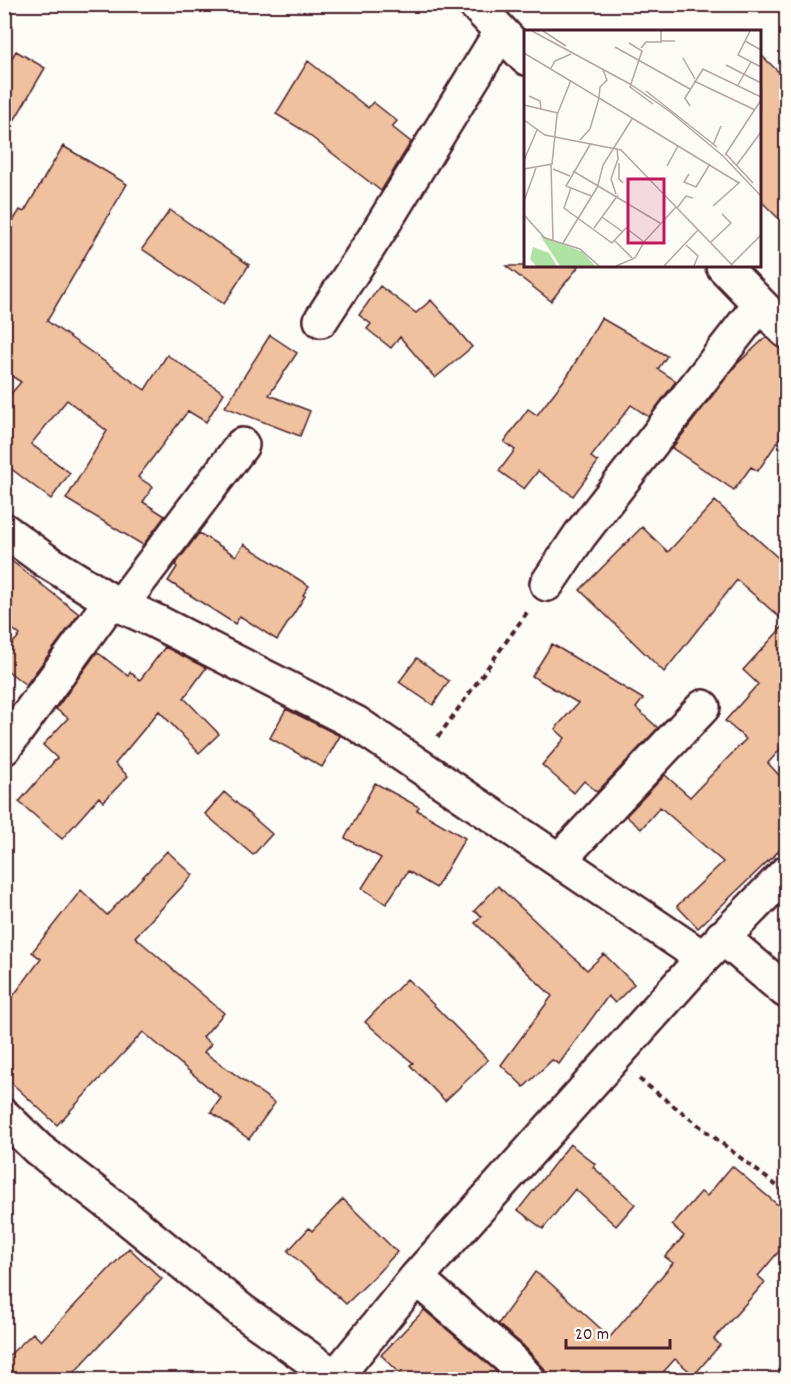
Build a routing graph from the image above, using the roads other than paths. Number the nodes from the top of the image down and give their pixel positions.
1 (475, 4) edge
2 (501, 32) junction
3 (524, 57) edge
4 (724, 267) edge
5 (759, 304) junction
6 (321, 320) dead end
7 (786, 331) edge
8 (242, 445) dead end
9 (4, 530) edge
10 (547, 584) road end
11 (116, 603) junction
12 (703, 707) dead end
13 (4, 748) edge
14 (559, 860) junction
15 (786, 873) edge
16 (713, 947) junction
17 (786, 991) edge
18 (4, 1116) edge
19 (416, 1278) junction
20 (334, 1378) edge
21 (529, 1380) edge

1 - 2 street
2 - 3 street
2 - 6 street
4 - 5 street
5 - 7 street
5 - 10 street
8 - 11 street
9 - 11 street
11 - 13 street
11 - 14 street
12 - 14 street
14 - 16 street
15 - 16 street
16 - 17 street
16 - 19 street
18 - 20 street
19 - 20 street
19 - 21 street

